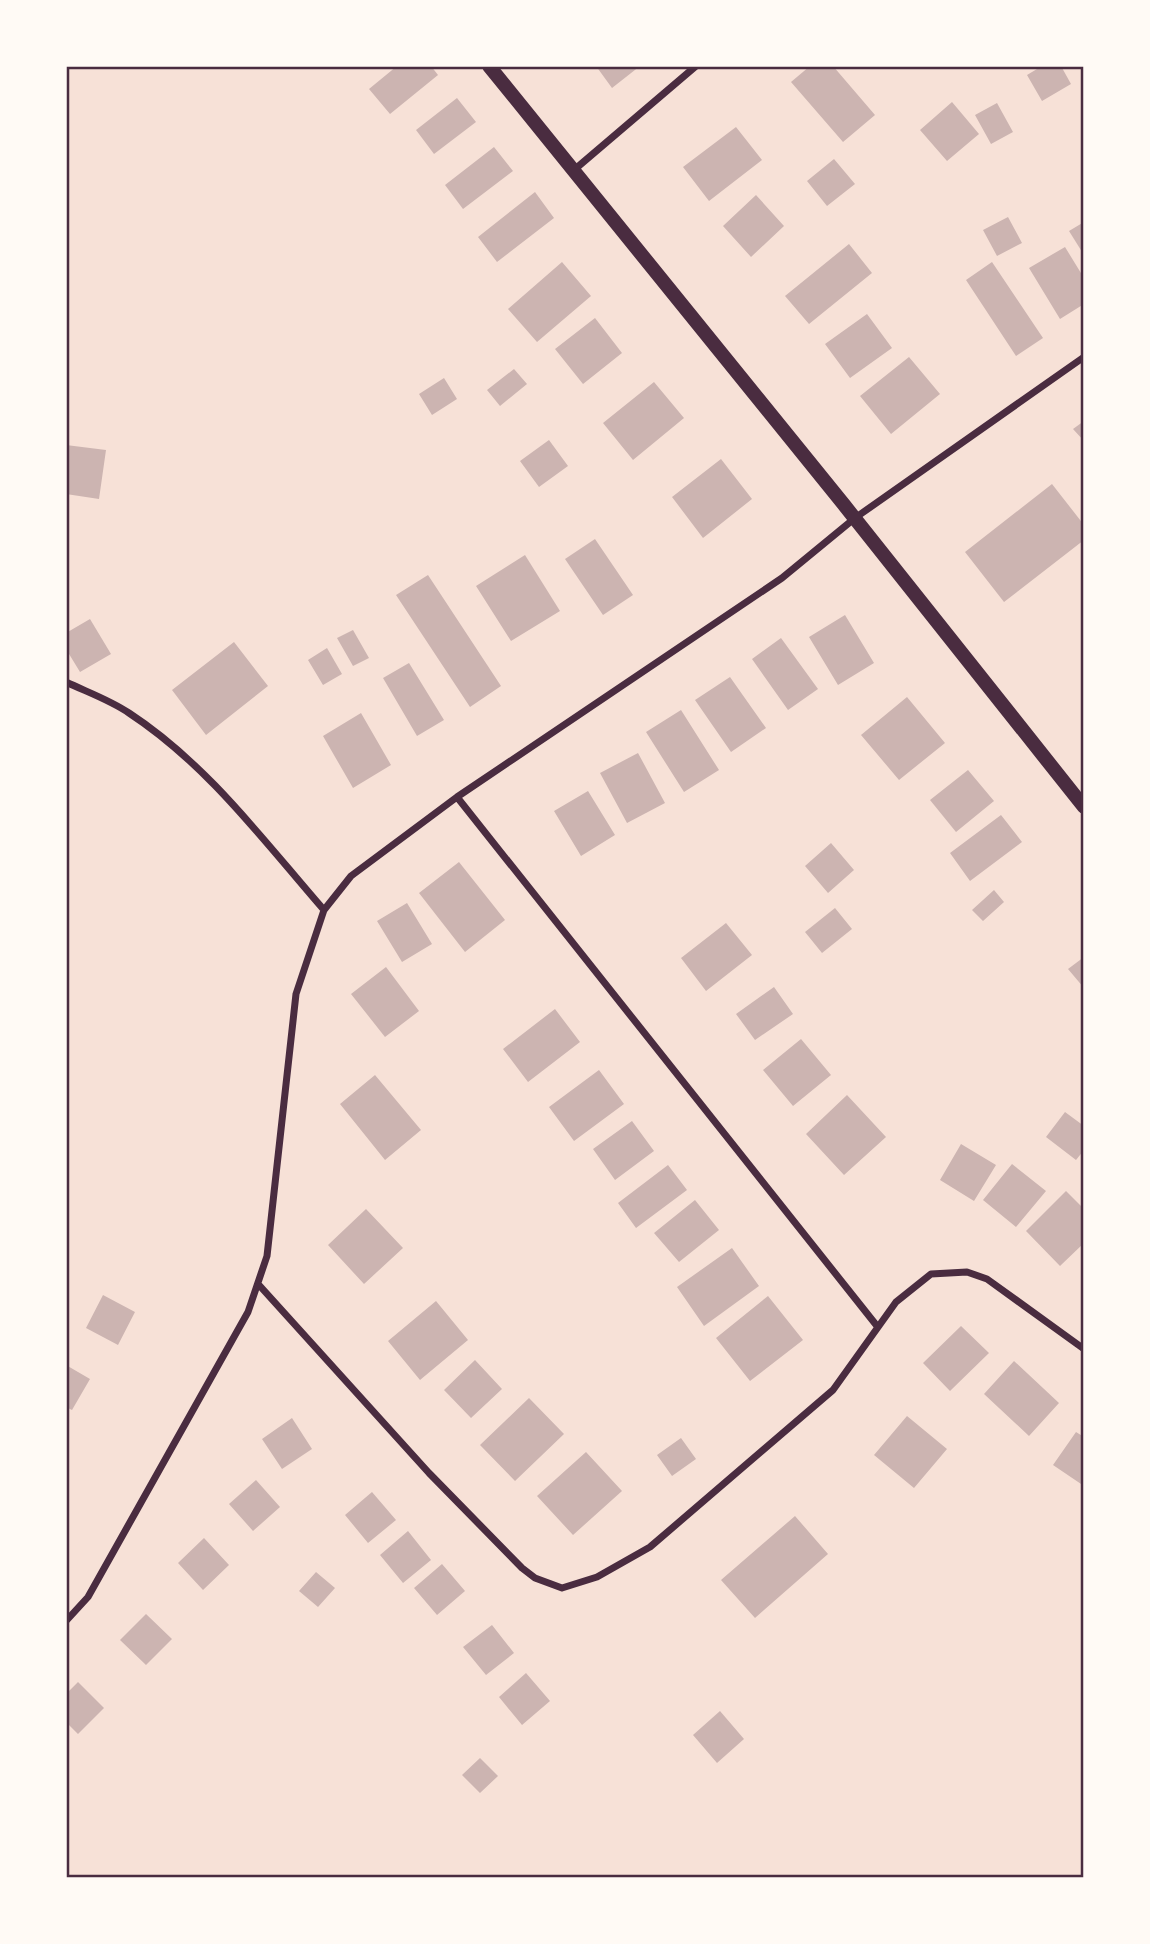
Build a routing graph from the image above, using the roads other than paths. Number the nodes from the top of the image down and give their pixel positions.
1 (489, 66) edge
2 (696, 66) edge
3 (573, 170) junction
4 (1083, 357) edge
5 (855, 518) junction
6 (66, 682) edge
7 (457, 797) junction
8 (1083, 807) edge
9 (324, 910) junction
10 (259, 1284) junction
11 (877, 1326) junction
12 (1083, 1349) edge
13 (66, 1621) edge

1 - 3 main road
2 - 3 street
3 - 5 main road
4 - 5 street
5 - 7 street
5 - 8 main road
6 - 9 street
7 - 9 street
7 - 11 street
9 - 10 street
10 - 11 street
10 - 13 street
11 - 12 street

